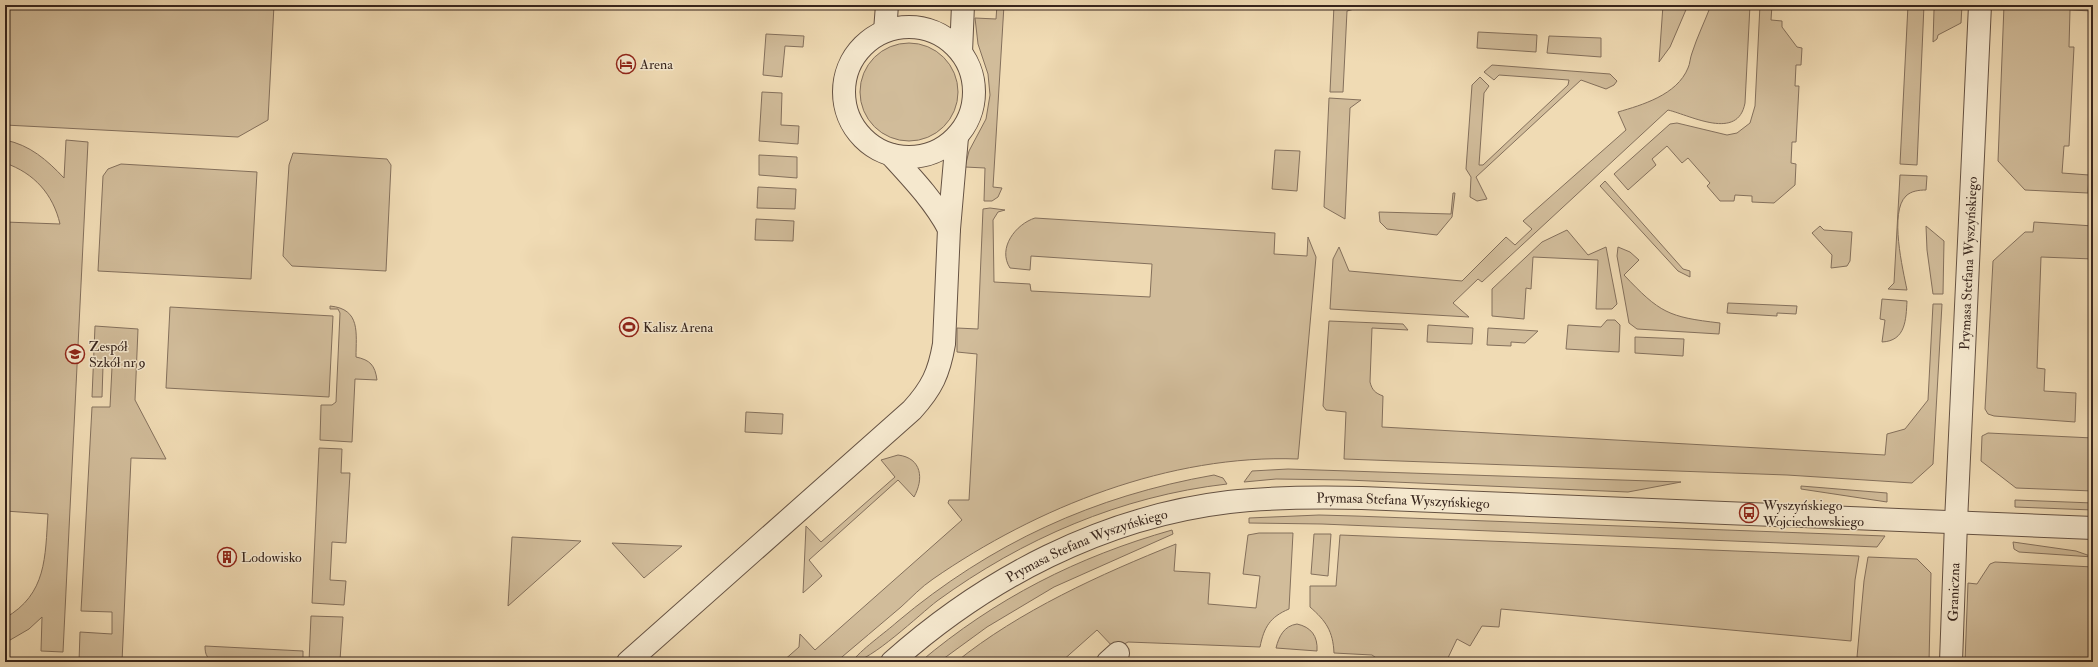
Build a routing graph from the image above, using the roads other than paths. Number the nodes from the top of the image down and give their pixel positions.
1 (887, 5) edge
2 (963, 5) edge
3 (1980, 5) edge
4 (886, 31) junction
5 (961, 52) junction
6 (957, 137) junction
7 (891, 156) junction
8 (949, 229) junction
9 (1956, 522) junction
10 (2093, 528) edge
11 (628, 662) edge
12 (892, 662) edge
13 (1951, 662) edge

1 - 4 street
2 - 5 street
3 - 9 street, Prymasa Stefana Wyszyńskiego
4 - 5 street
4 - 7 street
5 - 6 street
6 - 7 street
6 - 8 street
7 - 8 street
8 - 11 street
9 - 10 street, Prymasa Stefana Wyszyńskiego
9 - 12 street, Prymasa Stefana Wyszyńskiego
9 - 13 street, Graniczna

